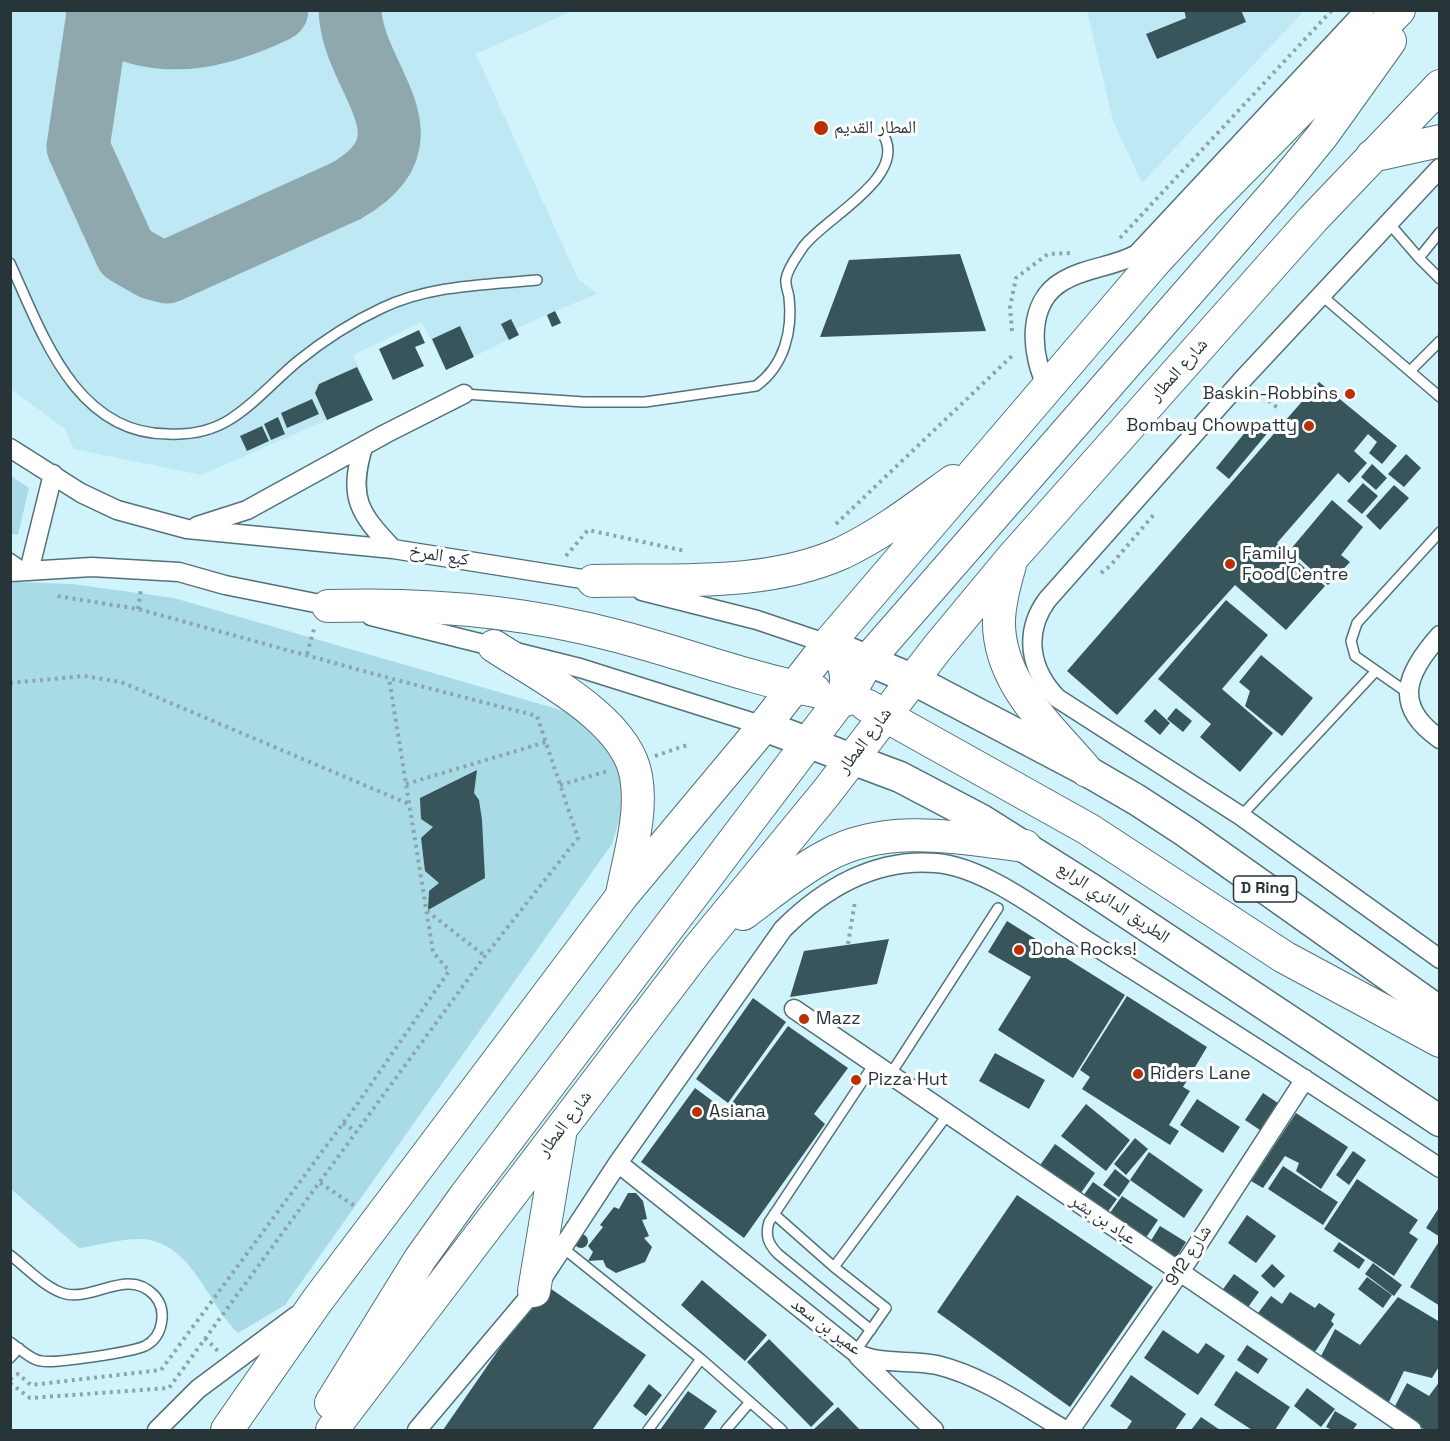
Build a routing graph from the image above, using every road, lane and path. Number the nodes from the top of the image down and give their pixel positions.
1 (1332, 10) edge
2 (1365, 10) edge
3 (1398, 10) edge
4 (1411, 10) edge
5 (1440, 86) edge
6 (884, 135) dead end
7 (1440, 141) edge
8 (1372, 156) junction
9 (1440, 168) edge
10 (1388, 222) junction
11 (1440, 232) edge
12 (1110, 242) dead end
13 (1081, 253) dead end
14 (1419, 258) junction
15 (10, 263) edge
16 (1440, 279) edge
17 (537, 280) dead end
18 (1321, 295) junction
19 (1440, 341) edge
20 (1410, 371) junction
21 (1048, 388) junction
22 (464, 394) joint
23 (1440, 397) edge
24 (999, 446) junction
25 (363, 447) junction
26 (10, 448) edge
27 (53, 474) junction
28 (832, 528) dead end
29 (187, 529) junction
30 (1440, 532) edge
31 (393, 549) junction
32 (691, 553) dead end
33 (10, 558) edge
34 (1011, 559) junction
35 (29, 571) junction
36 (10, 572) edge
37 (552, 573) junction
38 (593, 581) junction
39 (57, 596) dead end
40 (328, 606) junction
41 (1440, 635) edge
42 (828, 644) junction
43 (494, 646) junction
44 (868, 660) junction
45 (1375, 672) junction
46 (389, 678) junction
47 (912, 679) junction
48 (10, 683) edge
49 (796, 687) junction
50 (1408, 693) junction
51 (844, 697) junction
52 (885, 715) junction
53 (765, 726) junction
54 (1440, 739) edge
55 (546, 742) junction
56 (808, 743) junction
57 (853, 758) junction
58 (1087, 771) junction
59 (406, 784) junction
60 (409, 804) junction
61 (1241, 816) junction
62 (1025, 846) junction
63 (622, 896) junction
64 (998, 908) dead end
65 (426, 910) junction
66 (697, 950) junction
67 (485, 956) junction
68 (1440, 959) edge
69 (794, 1009) dead end
70 (1440, 1012) edge
71 (1440, 1041) edge
72 (874, 1064) junction
73 (890, 1075) junction
74 (1305, 1079) junction
75 (948, 1114) junction
76 (1440, 1121) edge
77 (343, 1123) junction
78 (561, 1129) junction
79 (356, 1132) junction
80 (618, 1163) junction
81 (1440, 1168) edge
82 (320, 1183) junction
83 (774, 1214) junction
84 (348, 1216) dead end
85 (563, 1248) junction
86 (10, 1255) edge
87 (834, 1267) junction
88 (1180, 1272) junction
89 (534, 1291) junction
90 (317, 1300) junction
91 (871, 1330) junction
92 (205, 1338) junction
93 (10, 1342) edge
94 (228, 1346) dead end
95 (19, 1348) junction
96 (855, 1352) junction
97 (10, 1358) edge
98 (701, 1359) junction
99 (10, 1381) edge
100 (750, 1402) junction
101 (157, 1431) edge
102 (227, 1431) edge
103 (314, 1431) edge
104 (332, 1431) edge
105 (417, 1431) edge
106 (648, 1431) edge
107 (726, 1431) edge
108 (782, 1431) edge
109 (934, 1431) edge
110 (1065, 1431) edge
111 (1070, 1431) edge
112 (1412, 1431) edge

1 - 12 path
2 - 21 street
3 - 21 highway
4 - 44 highway
5 - 8 highway, شارع المطار
6 - 22 lane
7 - 8 highway
8 - 34 highway, شارع المطار
9 - 10 street
10 - 14 lane
10 - 18 street
11 - 14 lane
13 - 28 path
14 - 16 lane
15 - 17 lane
18 - 20 lane
18 - 61 street
19 - 20 lane
20 - 23 lane
21 - 24 highway
22 - 25 street
24 - 38 highway
24 - 42 highway
25 - 29 street
25 - 31 street
26 - 27 street, كبع المرخ
27 - 29 street, كبع المرخ
27 - 35 street
29 - 31 street, كبع المرخ
30 - 45 lane
31 - 37 street, كبع المرخ
32 - 37 path
33 - 35 lane
34 - 47 highway, شارع المطار
34 - 58 highway
35 - 36 street
35 - 40 street
37 - 38 street, كبع المرخ
38 - 42 street, كبع المرخ
39 - 46 path
40 - 43 street
40 - 49 highway
41 - 50 street
42 - 44 main road, D Ring
42 - 49 highway
42 - 51 highway
43 - 53 street
43 - 63 highway
44 - 47 main road, D Ring
44 - 51 highway
45 - 50 lane
45 - 61 lane
46 - 55 path
46 - 59 path
47 - 51 highway
47 - 52 highway, شارع المطار
47 - 58 main road, D Ring
48 - 60 path
49 - 51 highway
49 - 53 highway
50 - 54 street
51 - 52 highway
51 - 53 highway
51 - 56 highway
51 - 57 highway
52 - 57 highway, شارع المطار
52 - 71 highway
53 - 56 main road, الطريق الدائري الرابع
53 - 63 highway
55 - 59 path
55 - 67 path
56 - 57 main road, الطريق الدائري الرابع
56 - 103 highway
57 - 62 main road, الطريق الدائري الرابع
57 - 66 highway, شارع المطار
58 - 70 main road, D Ring
59 - 60 path
60 - 65 path
61 - 68 street
62 - 66 highway
62 - 76 main road, الطريق الدائري الرابع
63 - 90 highway
64 - 73 lane
65 - 67 path
65 - 77 path
66 - 78 highway, شارع المطار
67 - 79 path
69 - 72 street, عباد بن بشر
72 - 73 street, عباد بن بشر
72 - 83 lane
73 - 75 street, عباد بن بشر
74 - 80 street
74 - 81 street
74 - 88 street, شارع 912
75 - 87 lane
75 - 88 street, عباد بن بشر
77 - 79 path
77 - 99 path
78 - 89 highway
78 - 104 highway, شارع المطار
79 - 82 path
80 - 85 street
80 - 96 street, عمير بن سعد
82 - 84 path
82 - 92 path
83 - 87 lane
83 - 91 lane
85 - 89 street
85 - 98 lane
86 - 95 lane
87 - 91 lane
88 - 111 street, شارع 912
88 - 112 street, عباد بن بشر
89 - 105 street
90 - 101 street
90 - 102 highway
91 - 96 lane
92 - 94 path
92 - 99 path
93 - 95 lane
95 - 97 lane
96 - 109 street
96 - 110 street, عمير بن سعد
98 - 100 lane
98 - 106 lane
100 - 107 lane
100 - 108 lane

